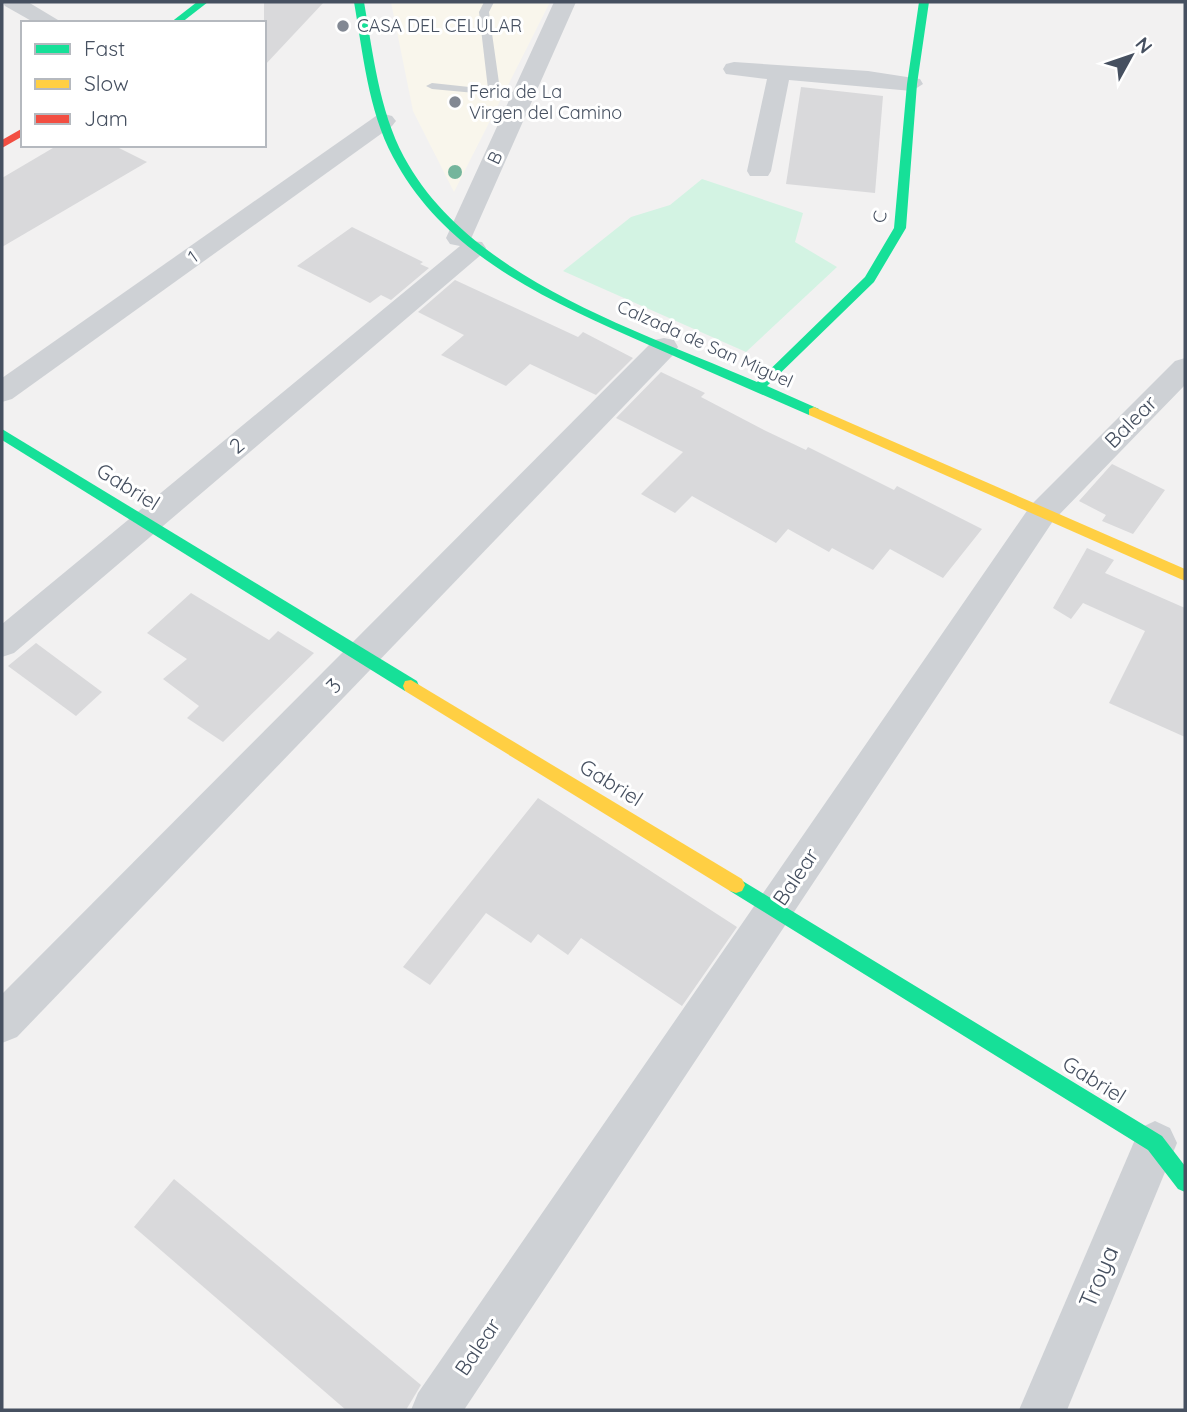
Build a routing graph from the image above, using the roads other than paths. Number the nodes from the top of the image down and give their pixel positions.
1 (12, 2) edge
2 (203, 2) edge
3 (359, 2) edge
4 (489, 2) edge
5 (565, 2) edge
6 (923, 2) edge
7 (48, 21) edge
8 (178, 21) edge
9 (734, 69) dead end
10 (779, 74) junction
11 (912, 84) junction
12 (432, 86) dead end
13 (494, 91) junction
14 (524, 96) junction
15 (384, 121) junction
16 (21, 132) edge
17 (2, 145) edge
18 (760, 171) dead end
19 (466, 243) junction
20 (664, 347) junction
21 (1185, 368) edge
22 (757, 388) junction
23 (2, 393) edge
24 (2, 434) edge
25 (1042, 513) junction
26 (146, 523) junction
27 (1185, 575) edge
28 (2, 643) edge
29 (364, 656) junction
30 (775, 909) junction
31 (2, 1023) edge
32 (1155, 1143) junction
33 (1185, 1182) edge
34 (435, 1410) edge
35 (1043, 1410) edge

1 - 7 street
2 - 8 street
3 - 15 street, Calzada de San Miguel
4 - 13 lane
5 - 14 street, B
6 - 11 street, C
9 - 10 street
10 - 11 street
10 - 18 street
11 - 22 street, C
12 - 13 lane
13 - 14 lane
14 - 19 street, B
15 - 19 street, Calzada de San Miguel
15 - 23 street, 1
16 - 17 street
19 - 20 street, Calzada de San Miguel
19 - 26 street, 2
20 - 22 street, Calzada de San Miguel
20 - 29 street, 3
21 - 25 street, Balear
22 - 25 street, Calzada de San Miguel
24 - 26 street, Gabriel
25 - 27 street, Calzada de San Miguel
25 - 30 street, Balear
26 - 28 street, 2
26 - 29 street, Gabriel
29 - 30 street, Gabriel
29 - 31 street, 3
30 - 32 street, Gabriel
30 - 34 street, Balear
32 - 33 street, Gabriel
32 - 35 street, Troya

